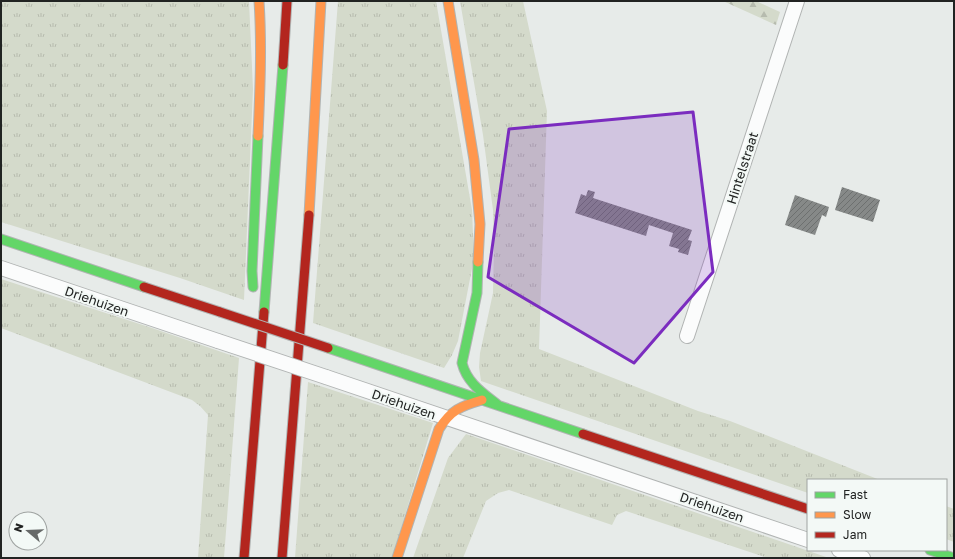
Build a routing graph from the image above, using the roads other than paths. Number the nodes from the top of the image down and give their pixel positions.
1 (258, 1) edge
2 (287, 1) edge
3 (321, 1) edge
4 (448, 1) edge
5 (798, 1) edge
6 (1, 239) edge
7 (1, 268) edge
8 (253, 294) dead end
9 (254, 316) dead end
10 (687, 336) dead end
11 (257, 384) junction
12 (482, 400) junction
13 (498, 405) junction
14 (445, 418) junction
15 (807, 509) edge
16 (807, 540) edge
17 (842, 551) edge
18 (933, 551) edge
19 (244, 558) edge
20 (282, 558) edge
21 (397, 558) edge
22 (863, 558) edge
23 (954, 558) edge

1 - 8 main road
2 - 11 main road
3 - 20 main road
4 - 13 main road
5 - 10 street, Hintelstraat
6 - 12 main road, bridge
7 - 14 street, Driehuizen, bridge
9 - 11 main road
11 - 19 main road
12 - 13 main road
12 - 14 main road
13 - 15 main road
14 - 16 street, Driehuizen
14 - 21 main road
17 - 22 street
18 - 23 main road

